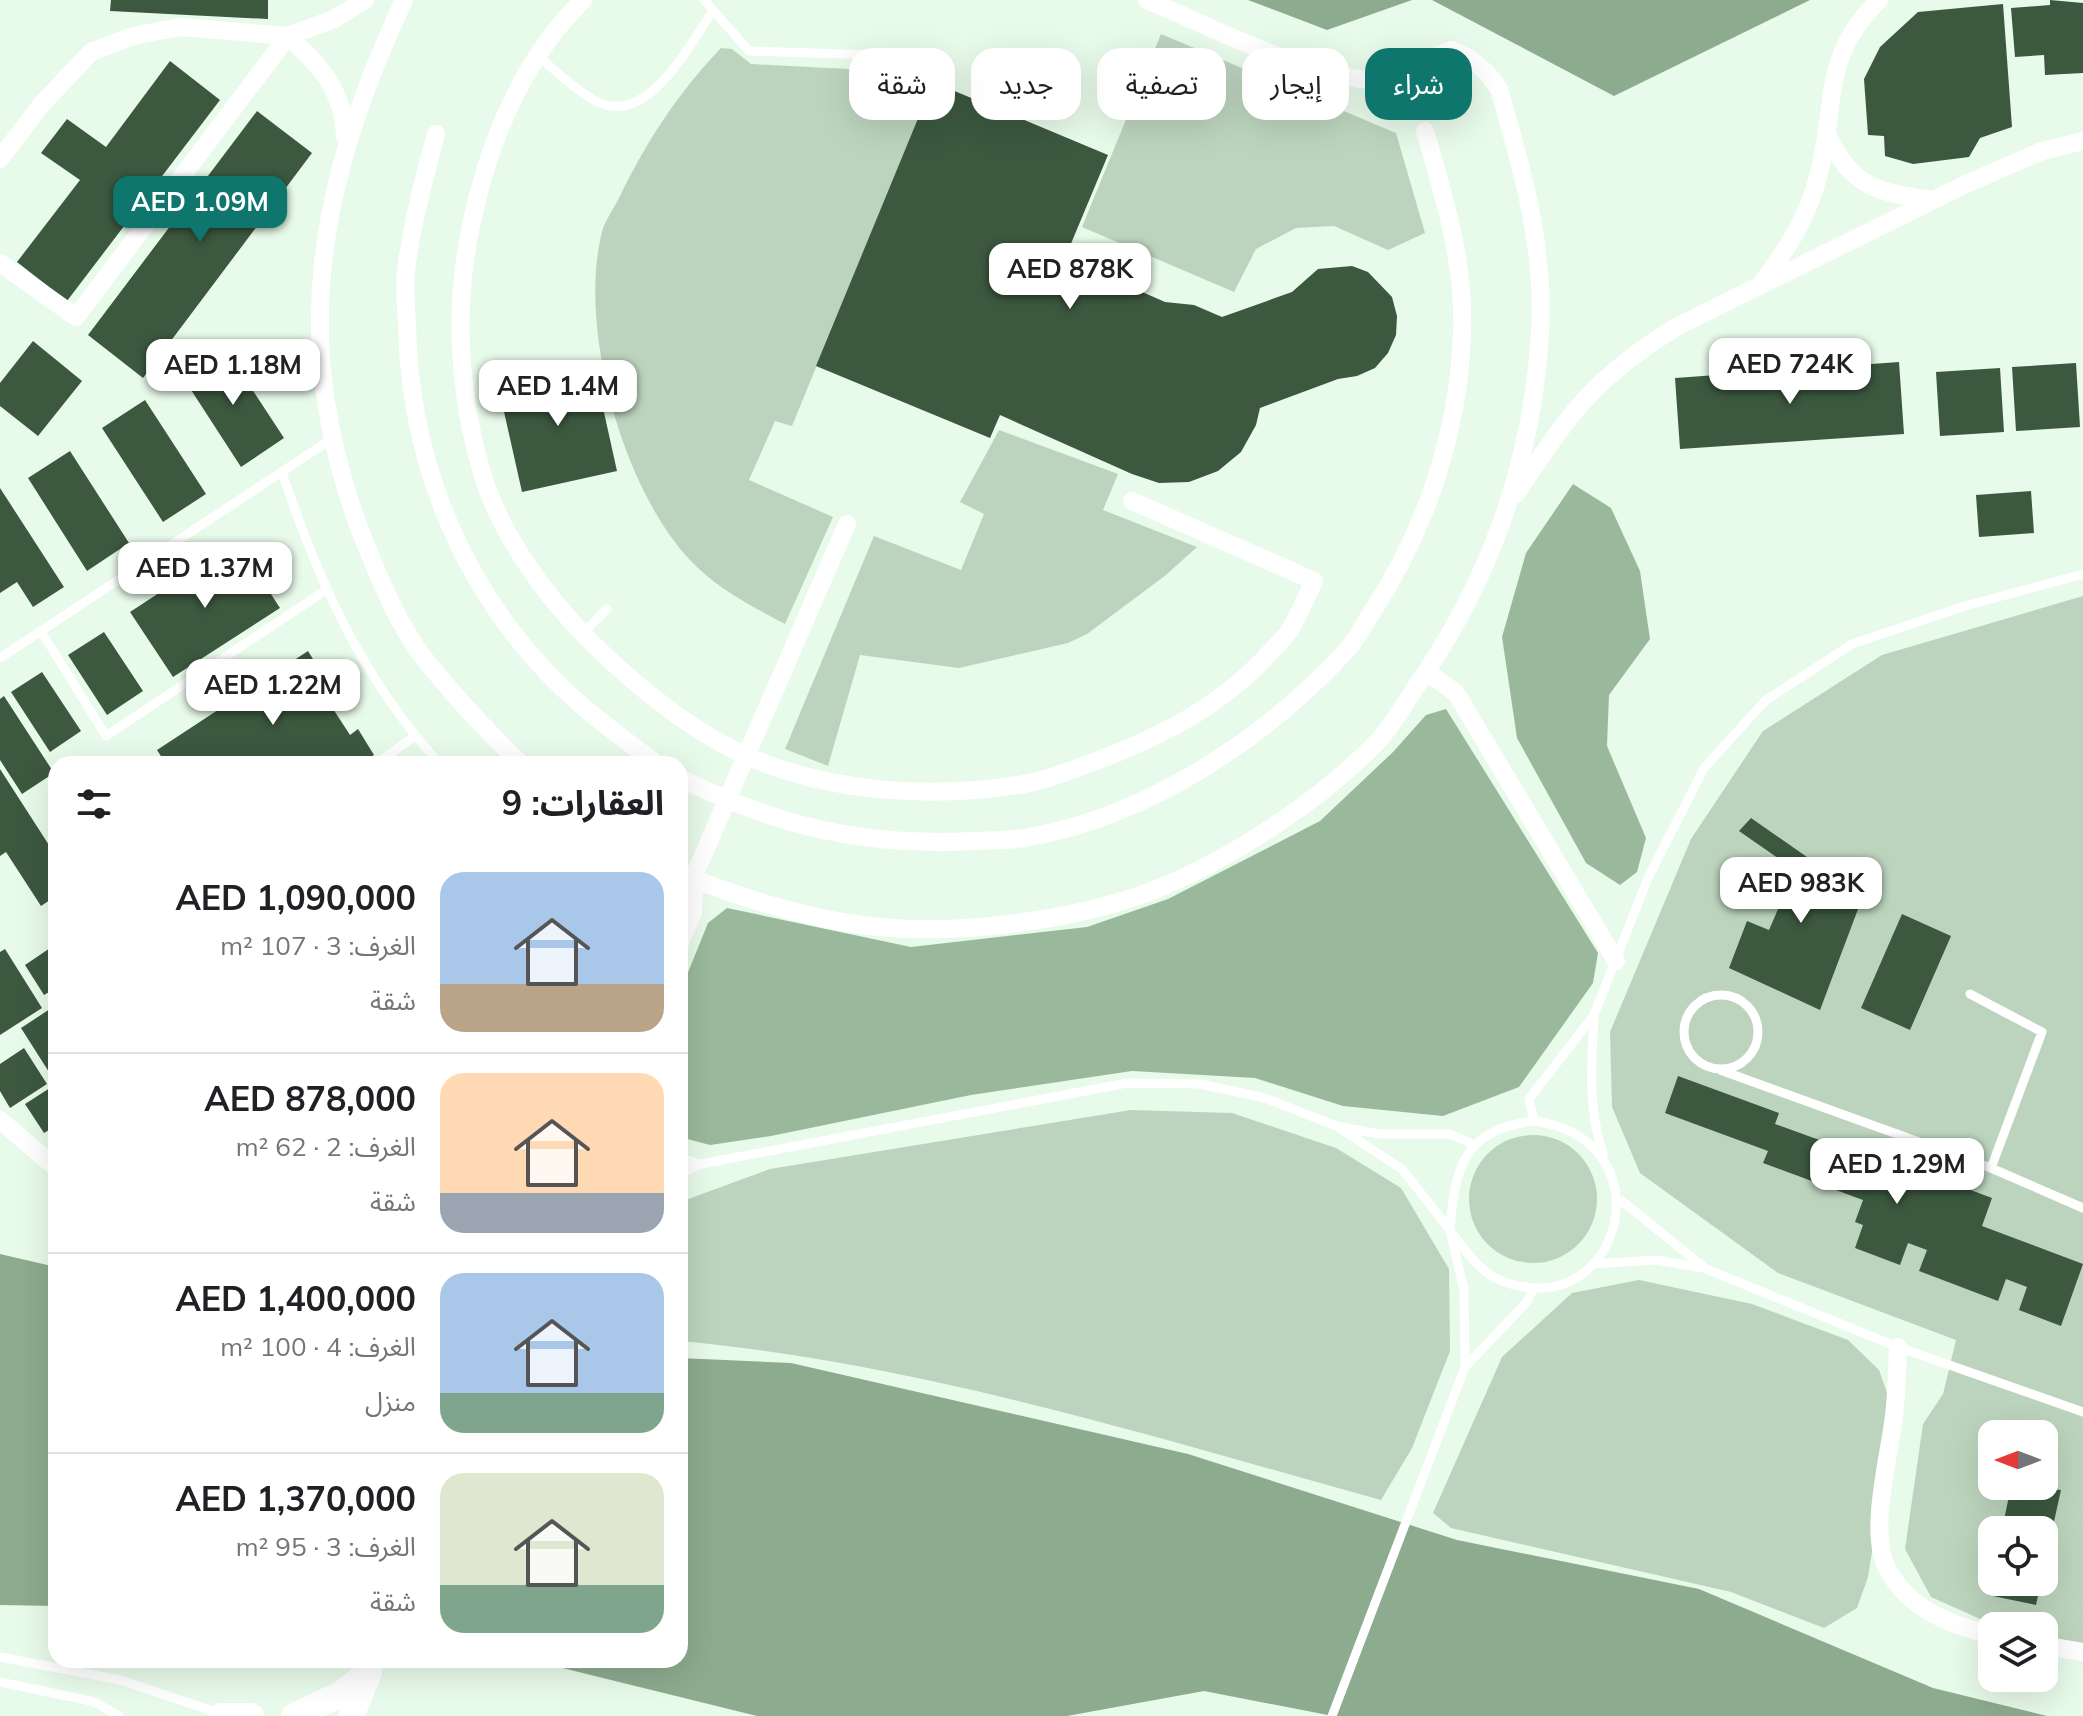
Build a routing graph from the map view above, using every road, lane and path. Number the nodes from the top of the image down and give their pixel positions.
1 (365, 0) edge
2 (404, 0) edge
3 (583, 0) edge
4 (704, 0) edge
5 (1147, 0) edge
6 (1879, 0) edge
7 (713, 11) junction
8 (288, 36) junction
9 (849, 54) edge
10 (539, 57) junction
11 (1425, 131) dead end
12 (436, 134) dead end
13 (1827, 134) junction
14 (2083, 141) edge
15 (345, 150) junction
16 (0, 159) edge
17 (1932, 200) junction
18 (0, 263) edge
19 (1760, 286) junction
20 (333, 438) junction
21 (282, 472) junction
22 (1132, 501) dead end
23 (1506, 510) junction
24 (847, 524) dead end
25 (2083, 574) edge
26 (326, 590) junction
27 (607, 609) dead end
28 (41, 631) junction
29 (583, 633) junction
30 (0, 658) edge
31 (1427, 672) junction
32 (415, 736) junction
33 (387, 756) edge
34 (433, 756) edge
35 (513, 756) edge
36 (646, 756) edge
37 (748, 756) junction
38 (688, 782) edge
39 (728, 802) junction
40 (688, 875) edge
41 (688, 877) edge
42 (688, 883) edge
43 (688, 924) edge
44 (1616, 961) junction
45 (1970, 994) dead end
46 (1594, 1015) junction
47 (1720, 1070) junction
48 (0, 1120) edge
49 (1534, 1121) junction
50 (1336, 1126) junction
51 (1475, 1145) junction
52 (48, 1156) edge
53 (688, 1160) edge
54 (701, 1164) junction
55 (1607, 1164) junction
56 (1991, 1168) junction
57 (688, 1170) edge
58 (1617, 1204) junction
59 (2083, 1208) edge
60 (1450, 1230) junction
61 (1593, 1264) junction
62 (1706, 1269) junction
63 (1534, 1288) junction
64 (1898, 1347) junction
65 (1465, 1367) junction
66 (2083, 1412) edge
67 (1978, 1632) edge
68 (2058, 1648) edge
69 (2083, 1652) edge
70 (0, 1657) edge
71 (48, 1666) edge
72 (57, 1668) edge
73 (369, 1668) edge
74 (370, 1668) edge
75 (0, 1682) edge
76 (119, 1716) edge
77 (223, 1716) edge
78 (251, 1716) edge
79 (294, 1716) edge
80 (351, 1716) edge
81 (1332, 1716) edge

1 - 8 street
2 - 15 street
3 - 10 street
4 - 7 lane
5 - 23 street
6 - 13 street
7 - 9 lane
7 - 10 lane
8 - 15 street
8 - 16 street
8 - 18 street
10 - 29 street
11 - 39 street
12 - 36 street
13 - 17 street
13 - 19 street
14 - 17 street
15 - 20 street
17 - 19 street
19 - 23 street
20 - 21 lane
20 - 35 street
21 - 26 lane
21 - 28 lane
22 - 37 street
23 - 31 street
24 - 37 street
25 - 44 lane
26 - 28 lane
26 - 32 lane
27 - 29 lane
28 - 30 lane
29 - 37 street
31 - 41 street
31 - 44 street
32 - 33 lane
32 - 34 lane
37 - 39 street
38 - 39 street
39 - 40 street
42 - 43 street
44 - 46 lane
45 - 56 lane
46 - 49 lane
46 - 55 lane
47 - 47 lane
47 - 56 lane
48 - 52 street
49 - 51 lane
49 - 55 lane
50 - 51 lane
50 - 54 lane
50 - 60 lane
51 - 60 lane
53 - 54 lane
54 - 57 lane
55 - 58 lane
56 - 59 lane
58 - 61 lane
58 - 62 lane
60 - 63 lane
60 - 65 lane
61 - 62 lane
61 - 63 lane
62 - 64 lane
63 - 65 lane
64 - 66 lane
64 - 67 street
65 - 81 lane
68 - 69 street
70 - 71 lane
72 - 77 lane
73 - 79 street
74 - 80 street
75 - 76 lane
77 - 78 street

